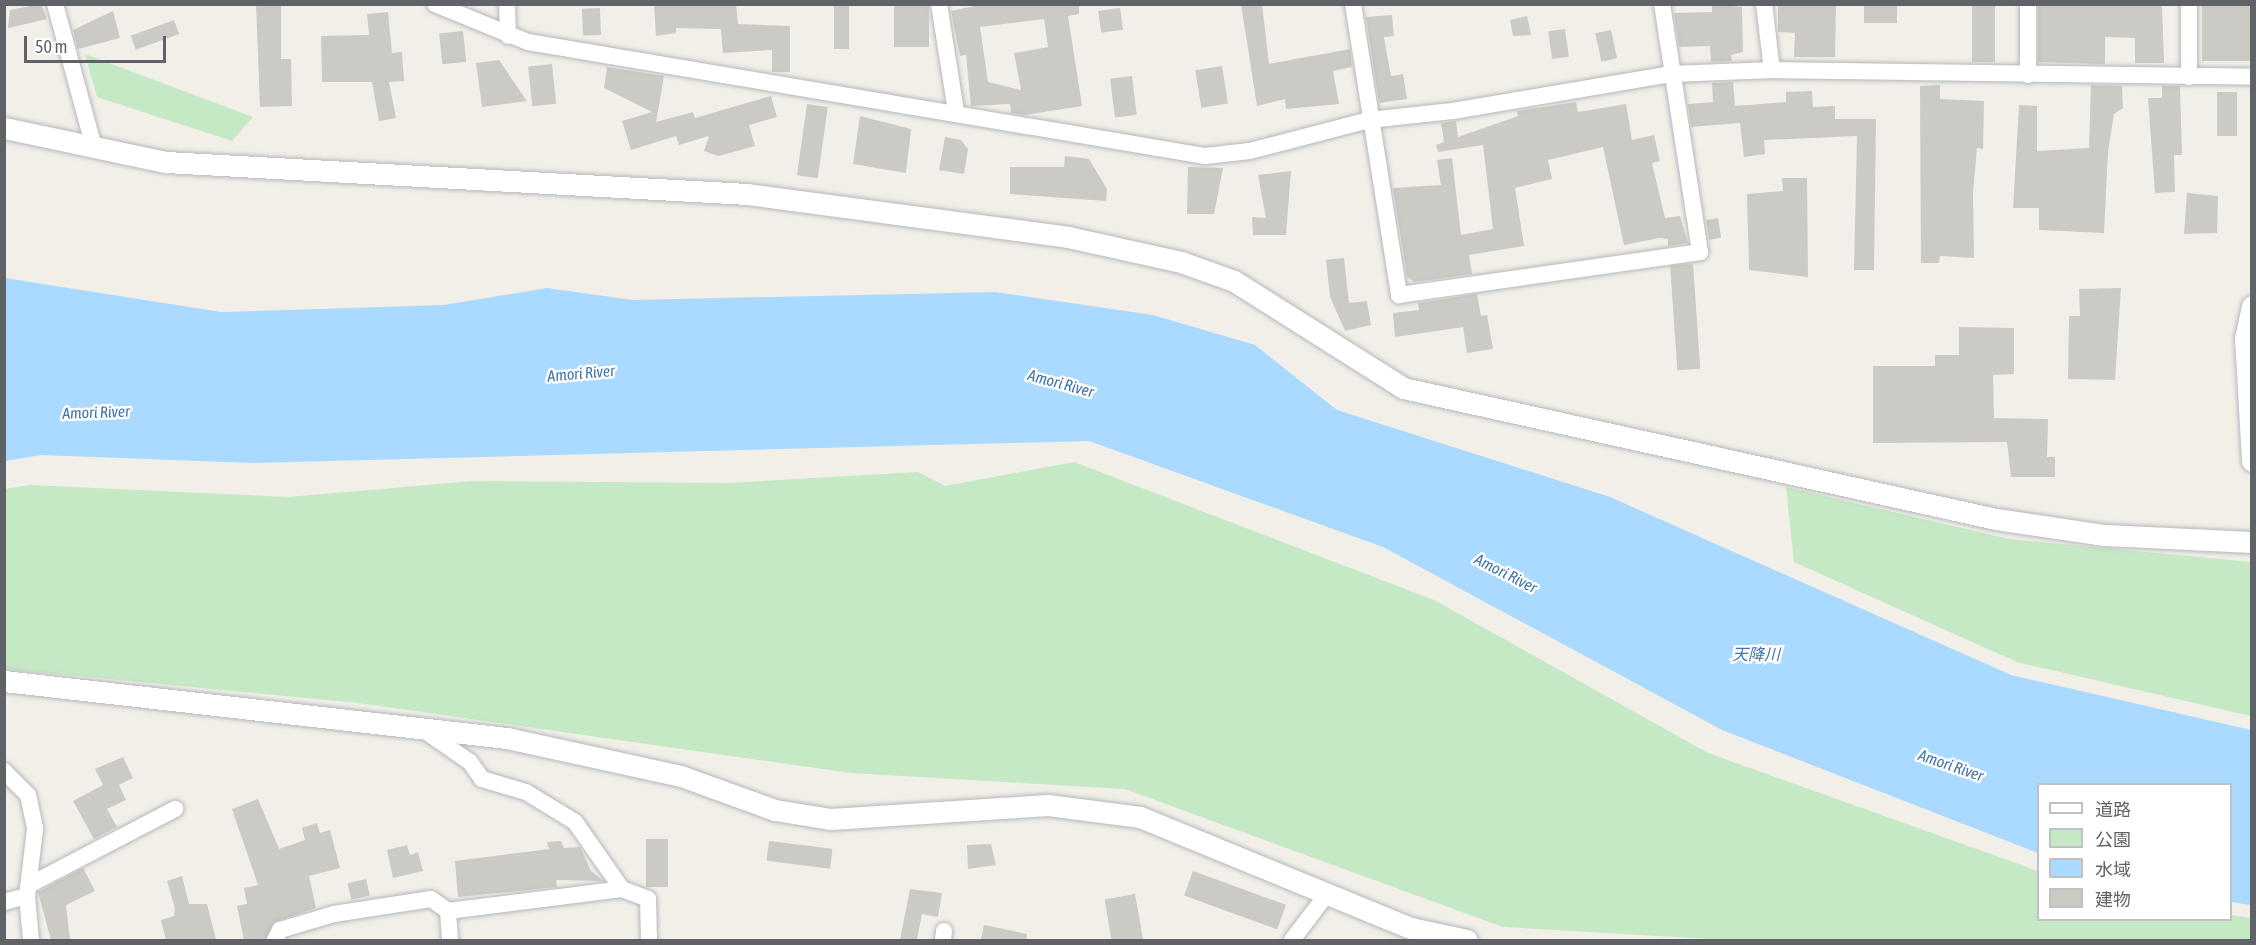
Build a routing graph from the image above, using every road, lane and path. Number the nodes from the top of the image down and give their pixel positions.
1 (55, 4) edge
2 (435, 4) edge
3 (507, 4) edge
4 (939, 4) edge
5 (1353, 4) edge
6 (1662, 4) edge
7 (1764, 4) edge
8 (2028, 4) edge
9 (2189, 4) edge
10 (508, 36) junction
11 (1772, 70) junction
12 (1672, 74) junction
13 (2028, 75) junction
14 (2189, 77) junction
15 (2252, 77) edge
16 (956, 111) junction
17 (1369, 120) junction
18 (4, 128) edge
19 (93, 144) junction
20 (2252, 306) edge
21 (2252, 462) edge
22 (2252, 542) edge
23 (4, 681) edge
24 (422, 729) junction
25 (4, 771) edge
26 (176, 809) dead end
27 (622, 889) junction
28 (28, 890) junction
29 (1327, 894) junction
30 (4, 902) edge
31 (448, 910) junction
32 (31, 940) edge
33 (275, 940) edge
34 (450, 940) edge
35 (649, 940) edge
36 (1292, 940) edge
37 (1467, 940) edge

1 - 19 street
2 - 10 street
3 - 10 street
4 - 16 street
5 - 17 street
6 - 12 street
7 - 11 street
8 - 13 street
9 - 14 street
10 - 16 street
11 - 12 street
11 - 13 street
12 - 17 street
12 - 17 street
13 - 14 street
14 - 15 street
16 - 17 street
18 - 19 street
19 - 22 street
20 - 21 street
23 - 24 street
24 - 27 street
24 - 29 street
25 - 28 street
26 - 28 street
27 - 31 street
27 - 35 street
28 - 30 street
28 - 32 street
29 - 36 street
29 - 37 street
31 - 33 street
31 - 34 street

